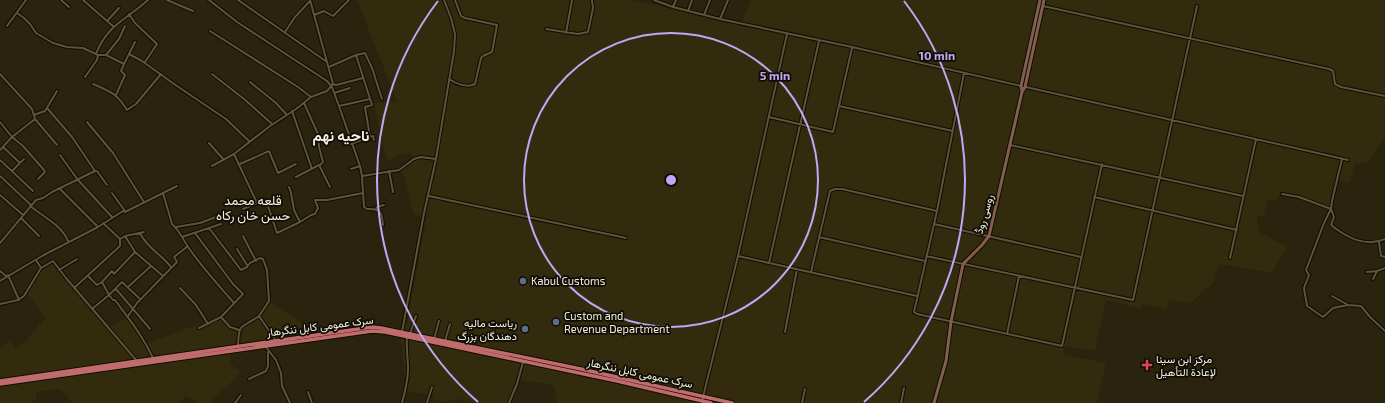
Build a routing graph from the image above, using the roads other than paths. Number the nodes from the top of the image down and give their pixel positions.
1 (26, 0) edge
2 (61, 0) edge
3 (83, 0) edge
4 (148, 0) edge
5 (167, 0) edge
6 (209, 0) edge
7 (238, 0) edge
8 (310, 0) edge
9 (349, 0) edge
10 (444, 0) edge
11 (455, 0) edge
12 (572, 0) edge
13 (592, 0) edge
14 (654, 0) edge
15 (676, 0) edge
16 (692, 0) edge
17 (710, 0) edge
18 (728, 0) edge
19 (1040, 0) edge
20 (1044, 0) edge
21 (1042, 6) junction
22 (1197, 6) dead end
23 (69, 7) dead end
24 (674, 7) junction
25 (119, 8) dead end
26 (193, 11) dead end
27 (688, 11) junction
28 (16, 13) junction
29 (129, 14) junction
30 (314, 15) junction
31 (704, 15) junction
32 (720, 19) junction
33 (108, 21) junction
34 (7, 26) dead end
35 (125, 26) dead end
36 (114, 27) junction
37 (546, 29) dead end
38 (210, 31) dead end
39 (285, 32) junction
40 (566, 33) junction
41 (787, 34) junction
42 (1190, 38) junction
43 (819, 41) junction
44 (135, 42) dead end
45 (852, 47) junction
46 (97, 54) junction
47 (128, 54) junction
48 (106, 55) junction
49 (356, 55) junction
50 (145, 62) junction
51 (327, 62) junction
52 (124, 64) junction
53 (329, 67) junction
54 (964, 73) junction
55 (0, 74) edge
56 (161, 74) junction
57 (212, 74) dead end
58 (85, 77) dead end
59 (364, 78) junction
60 (449, 79) junction
61 (250, 82) dead end
62 (93, 84) dead end
63 (333, 86) junction
64 (1023, 87) junction
65 (350, 88) dead end
66 (57, 92) dead end
67 (334, 93) junction
68 (116, 95) junction
69 (1385, 96) edge
70 (311, 97) junction
71 (370, 99) junction
72 (382, 99) dead end
73 (304, 103) junction
74 (339, 106) junction
75 (839, 106) junction
76 (47, 108) junction
77 (292, 111) junction
78 (286, 114) junction
79 (34, 115) junction
80 (768, 116) junction
81 (35, 119) junction
82 (1172, 120) junction
83 (0, 122) edge
84 (87, 122) dead end
85 (272, 124) junction
86 (801, 124) junction
87 (953, 131) junction
88 (12, 137) junction
89 (370, 137) junction
90 (1256, 139) junction
91 (374, 140) dead end
92 (249, 141) junction
93 (209, 144) dead end
94 (351, 144) junction
95 (57, 145) dead end
96 (1010, 145) junction
97 (1, 148) edge
98 (234, 154) junction
99 (60, 156) dead end
100 (24, 159) dead end
101 (436, 159) junction
102 (1342, 159) junction
103 (0, 160) edge
104 (224, 160) junction
105 (1348, 160) dead end
106 (20, 163) junction
107 (240, 164) junction
108 (296, 164) dead end
109 (1102, 164) junction
110 (320, 165) junction
111 (212, 166) dead end
112 (360, 166) junction
113 (312, 169) junction
114 (351, 169) dead end
115 (12, 171) junction
116 (96, 171) junction
117 (389, 172) junction
118 (0, 176) edge
119 (362, 176) junction
120 (296, 177) dead end
121 (1160, 177) junction
122 (38, 179) dead end
123 (78, 180) junction
124 (107, 185) dead end
125 (177, 186) dead end
126 (288, 187) dead end
127 (330, 187) dead end
128 (59, 188) junction
129 (33, 191) dead end
130 (393, 192) dead end
131 (112, 193) dead end
132 (163, 193) junction
133 (363, 193) junction
134 (1282, 194) dead end
135 (0, 195) edge
136 (429, 196) junction
137 (1243, 196) junction
138 (1094, 197) junction
139 (280, 200) dead end
140 (144, 202) junction
141 (257, 203) junction
142 (384, 205) dead end
143 (31, 206) junction
144 (268, 206) junction
145 (243, 209) dead end
146 (376, 209) junction
147 (1152, 210) junction
148 (1331, 210) junction
149 (937, 211) junction
150 (125, 212) junction
151 (22, 216) junction
152 (112, 217) junction
153 (216, 217) dead end
154 (300, 222) junction
155 (103, 223) junction
156 (221, 224) dead end
157 (934, 224) junction
158 (383, 225) dead end
159 (98, 226) junction
160 (176, 227) junction
161 (209, 228) junction
162 (1236, 230) junction
163 (144, 232) dead end
164 (140, 233) junction
165 (195, 233) junction
166 (39, 236) dead end
167 (125, 236) junction
168 (243, 236) dead end
169 (989, 236) junction
170 (182, 237) junction
171 (819, 237) junction
172 (626, 238) dead end
173 (120, 239) junction
174 (1385, 239) edge
175 (68, 241) junction
176 (1379, 242) junction
177 (0, 243) edge
178 (188, 246) junction
179 (237, 249) dead end
180 (135, 252) junction
181 (738, 256) junction
182 (926, 256) junction
183 (1385, 257) edge
184 (1081, 258) junction
185 (1230, 258) dead end
186 (77, 259) dead end
187 (36, 260) junction
188 (256, 261) junction
189 (925, 261) junction
190 (769, 263) junction
191 (963, 264) junction
192 (247, 265) junction
193 (151, 266) junction
194 (171, 267) junction
195 (41, 268) junction
196 (1385, 268) edge
197 (797, 269) junction
198 (59, 270) junction
199 (0, 271) edge
200 (1377, 271) junction
201 (812, 272) junction
202 (1367, 272) dead end
203 (7, 276) junction
204 (88, 276) junction
205 (163, 276) junction
206 (1019, 276) junction
207 (1373, 279) dead end
208 (0, 281) edge
209 (102, 282) junction
210 (128, 287) junction
211 (74, 288) junction
212 (180, 288) dead end
213 (1075, 288) junction
214 (116, 289) junction
215 (109, 295) junction
216 (917, 296) junction
217 (1332, 296) dead end
218 (140, 299) junction
219 (19, 300) junction
220 (234, 303) junction
221 (0, 304) edge
222 (1348, 305) junction
223 (92, 309) junction
224 (133, 309) junction
225 (128, 316) junction
226 (259, 316) junction
227 (416, 316) dead end
228 (221, 317) junction
229 (439, 321) dead end
230 (951, 322) junction
231 (208, 324) junction
232 (450, 324) dead end
233 (198, 328) dead end
234 (150, 329) dead end
235 (239, 330) junction
236 (1385, 331) edge
237 (785, 332) dead end
238 (402, 334) junction
239 (1007, 334) junction
240 (408, 335) junction
241 (434, 339) junction
242 (276, 341) junction
243 (445, 341) junction
244 (238, 346) junction
245 (266, 346) junction
246 (268, 351) junction
247 (153, 358) junction
248 (136, 360) junction
249 (523, 362) junction
250 (249, 379) dead end
251 (0, 381) edge
252 (0, 384) edge
253 (432, 387) dead end
254 (904, 388) dead end
255 (805, 389) dead end
256 (308, 392) dead end
257 (241, 395) dead end
258 (704, 396) junction
259 (702, 401) junction
260 (235, 403) edge
261 (290, 403) edge
262 (312, 403) edge
263 (402, 403) edge
264 (427, 403) edge
265 (509, 403) edge
266 (711, 403) edge
267 (732, 403) edge
268 (802, 403) edge
269 (901, 403) edge
270 (934, 403) edge

1 - 28 street
2 - 23 street
3 - 33 street
4 - 29 street
5 - 26 street
6 - 63 street
7 - 39 street
8 - 30 street
8 - 39 street
9 - 30 street
10 - 60 street
11 - 60 street
12 - 40 street
13 - 40 street
14 - 24 street
15 - 24 street
16 - 27 street
17 - 31 street
18 - 32 street
19 - 64 main road, روسی روڈ
20 - 21 main road, روسی روڈ
21 - 42 street
21 - 64 main road, روسی روڈ
22 - 42 street
24 - 27 street
25 - 33 street
27 - 31 street
28 - 34 street
28 - 46 street
29 - 36 street
29 - 50 street
30 - 51 street
31 - 32 street
32 - 41 street
33 - 36 street
35 - 48 street
36 - 46 street
37 - 40 street
38 - 70 street
39 - 51 street
41 - 43 street
41 - 80 street
42 - 69 street
42 - 82 street
43 - 45 street
43 - 86 street
44 - 47 street
45 - 54 street
45 - 75 street
46 - 48 street
46 - 58 street
47 - 50 street
47 - 52 street
48 - 52 street
49 - 53 street
49 - 59 street
49 - 72 street
50 - 56 street
51 - 53 street
52 - 68 street
53 - 63 street
54 - 64 street
54 - 87 street
55 - 79 street
56 - 68 street
56 - 92 street
57 - 85 street
59 - 63 street
59 - 71 street
60 - 101 street
61 - 78 street
62 - 68 street
63 - 67 street
63 - 70 street
64 - 82 street
64 - 96 main road, روسی روڈ
65 - 67 street
66 - 76 street
67 - 74 street
70 - 73 street
71 - 74 street
71 - 89 street
73 - 77 street
73 - 110 street
74 - 94 street
75 - 86 street
75 - 87 street
76 - 79 street
76 - 116 street
77 - 78 street
77 - 113 street
78 - 85 street
79 - 81 street
80 - 86 street
80 - 181 street
81 - 88 street
81 - 95 street
82 - 90 street
82 - 121 street
83 - 88 street
84 - 140 street
85 - 92 street
86 - 190 street
87 - 149 street
88 - 97 street
88 - 122 street
89 - 91 street
89 - 94 street
90 - 102 street
90 - 137 street
92 - 98 street
93 - 104 street
94 - 112 street
96 - 109 street
96 - 169 main road, روسی روڈ
97 - 106 street
98 - 104 street
98 - 107 street
99 - 123 street
100 - 106 street
101 - 117 street
101 - 136 street
102 - 105 street
102 - 148 street
103 - 115 street
104 - 111 street
106 - 115 street
107 - 108 street
107 - 141 street
109 - 121 street
109 - 138 street
110 - 113 street
110 - 127 street
112 - 114 street
112 - 119 street
113 - 120 street
115 - 129 street
116 - 123 street
116 - 124 street
117 - 119 street
117 - 130 street
118 - 143 street
119 - 133 street
121 - 137 street
121 - 147 street
123 - 128 street
123 - 152 street
125 - 132 street
126 - 154 street
128 - 143 street
128 - 159 street
131 - 150 street
132 - 140 street
132 - 160 street
133 - 146 street
133 - 154 street
134 - 148 street
135 - 151 street
136 - 172 street
136 - 238 street
137 - 162 street
138 - 147 street
138 - 184 street
139 - 144 street
140 - 150 street
141 - 144 street
141 - 145 street
142 - 146 street
143 - 151 street
143 - 175 street
144 - 154 street
146 - 158 street
147 - 162 street
147 - 213 street
148 - 176 street
148 - 222 street
149 - 157 street
149 - 171 street
150 - 152 street
151 - 166 street
151 - 177 street
152 - 155 street
153 - 160 street
155 - 159 street
155 - 173 street
156 - 161 street
157 - 169 street
157 - 182 street
159 - 175 street
160 - 170 street
161 - 165 street
161 - 192 street
162 - 185 street
163 - 164 street
164 - 167 street
164 - 194 street
165 - 170 street
165 - 220 street
167 - 173 street
167 - 180 street
168 - 188 street
169 - 184 street
169 - 191 main road, روسی روڈ
170 - 178 street
171 - 189 street
171 - 201 street
173 - 204 street
174 - 176 street
175 - 187 street
176 - 183 street
178 - 194 street
178 - 220 street
179 - 192 street
180 - 193 street
180 - 209 street
181 - 190 street
181 - 258 street
182 - 189 street
182 - 191 street
184 - 213 street
186 - 198 street
187 - 195 street
187 - 203 street
188 - 192 street
188 - 226 street
189 - 216 street
190 - 197 street
191 - 206 street
191 - 230 main road
193 - 205 street
193 - 210 street
194 - 205 street
195 - 198 street
195 - 219 street
196 - 200 street
197 - 201 street
197 - 237 street
198 - 211 street
199 - 203 street
200 - 202 street
200 - 207 street
201 - 216 street
203 - 208 street
203 - 219 street
204 - 209 street
204 - 211 street
205 - 218 street
206 - 213 street
206 - 239 street
209 - 215 street
210 - 214 street
210 - 218 street
211 - 223 street
212 - 231 street
213 - 239 street
214 - 215 street
214 - 224 street
215 - 223 street
215 - 225 street
216 - 230 street
217 - 222 street
218 - 224 street
219 - 221 street
220 - 228 street
222 - 236 street
223 - 248 street
224 - 225 street
224 - 234 street
225 - 247 street
226 - 235 street
226 - 242 street
227 - 240 street
228 - 231 street
228 - 235 street
229 - 241 street
230 - 239 street
230 - 270 main road
231 - 233 street
232 - 243 street
235 - 244 street
238 - 240 highway, سرک عمومی کابل ننگرهار
238 - 242 highway, سرک عمومی کابل ننگرهار
238 - 245 highway, سرک عمومی کابل ننگرهار
240 - 241 highway, سرک عمومی کابل ننگرهار
240 - 249 highway, سرک عمومی کابل ننگرهار
240 - 263 street
241 - 243 highway, سرک عمومی کابل ننگرهار
242 - 244 highway, سرک عمومی کابل ننگرهار
243 - 258 highway, سرک عمومی کابل ننگرهار
244 - 247 highway, سرک عمومی کابل ننگرهار
245 - 246 street
245 - 252 highway, سرک عمومی کابل ننگرهار
246 - 250 street
246 - 261 street
247 - 248 highway, سرک عمومی کابل ننگرهار
248 - 251 highway, سرک عمومی کابل ننگرهار
249 - 259 highway, سرک عمومی کابل ننگرهار
249 - 265 street
253 - 264 street
254 - 269 street
255 - 268 street
256 - 262 street
257 - 260 street
258 - 259 street
258 - 267 highway, سرک عمومی کابل ننگرهار
259 - 266 highway, سرک عمومی کابل ننگرهار

